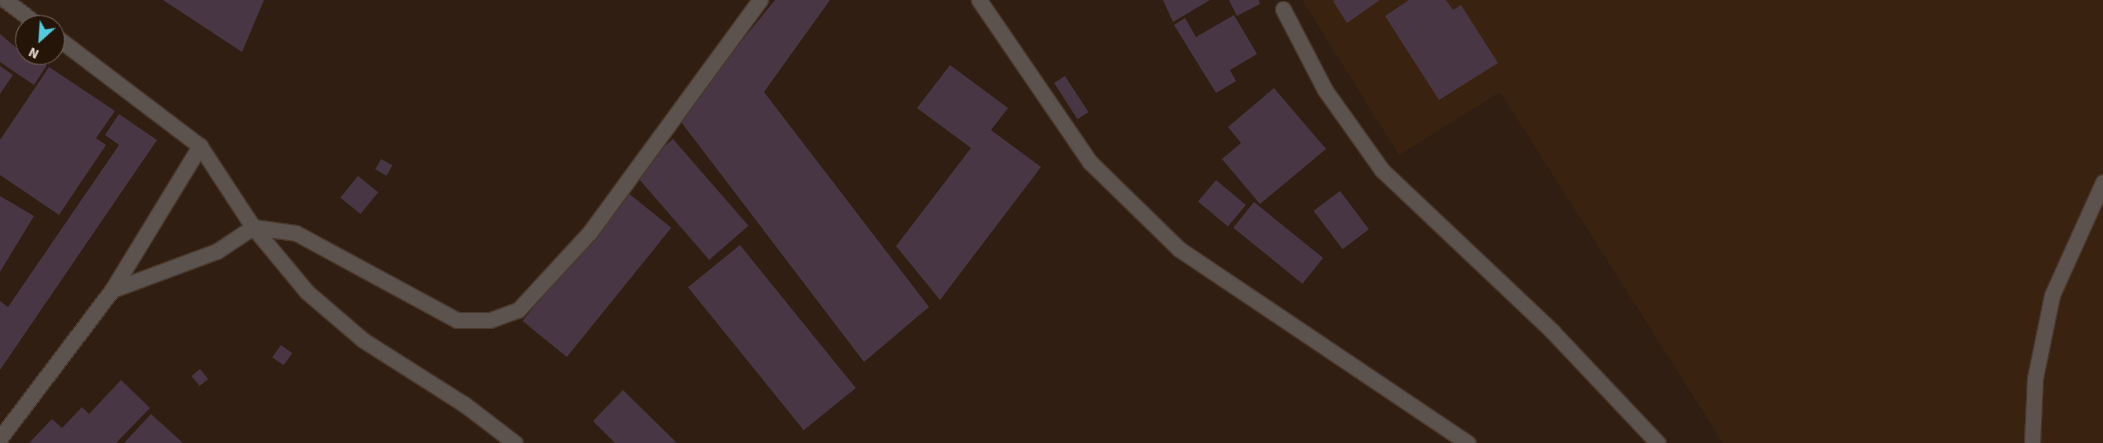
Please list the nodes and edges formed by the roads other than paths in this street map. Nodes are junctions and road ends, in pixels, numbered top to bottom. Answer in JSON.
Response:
{"nodes":[{"id":1,"x":4,"y":0,"type":"edge"},
{"id":2,"x":760,"y":0,"type":"edge"},
{"id":3,"x":979,"y":0,"type":"edge"},
{"id":4,"x":1283,"y":9,"type":"dead end"},
{"id":5,"x":24,"y":15,"type":"edge"},
{"id":6,"x":65,"y":44,"type":"edge"},
{"id":7,"x":200,"y":146,"type":"junction"},
{"id":8,"x":2103,"y":182,"type":"edge"},
{"id":9,"x":253,"y":227,"type":"junction"},
{"id":10,"x":112,"y":290,"type":"junction"},
{"id":11,"x":0,"y":438,"type":"edge"},
{"id":12,"x":515,"y":443,"type":"edge"},
{"id":13,"x":1468,"y":443,"type":"edge"},
{"id":14,"x":1658,"y":443,"type":"edge"},
{"id":15,"x":2032,"y":443,"type":"edge"}],
"edges":[{"from":1,"to":5,"type":"street"},
{"from":2,"to":9,"type":"street"},
{"from":3,"to":13,"type":"street"},
{"from":4,"to":14,"type":"street"},
{"from":6,"to":7,"type":"street"},
{"from":7,"to":9,"type":"street"},
{"from":7,"to":10,"type":"street"},
{"from":8,"to":15,"type":"street"},
{"from":9,"to":10,"type":"street"},
{"from":9,"to":12,"type":"street"},
{"from":10,"to":11,"type":"street"}]}
